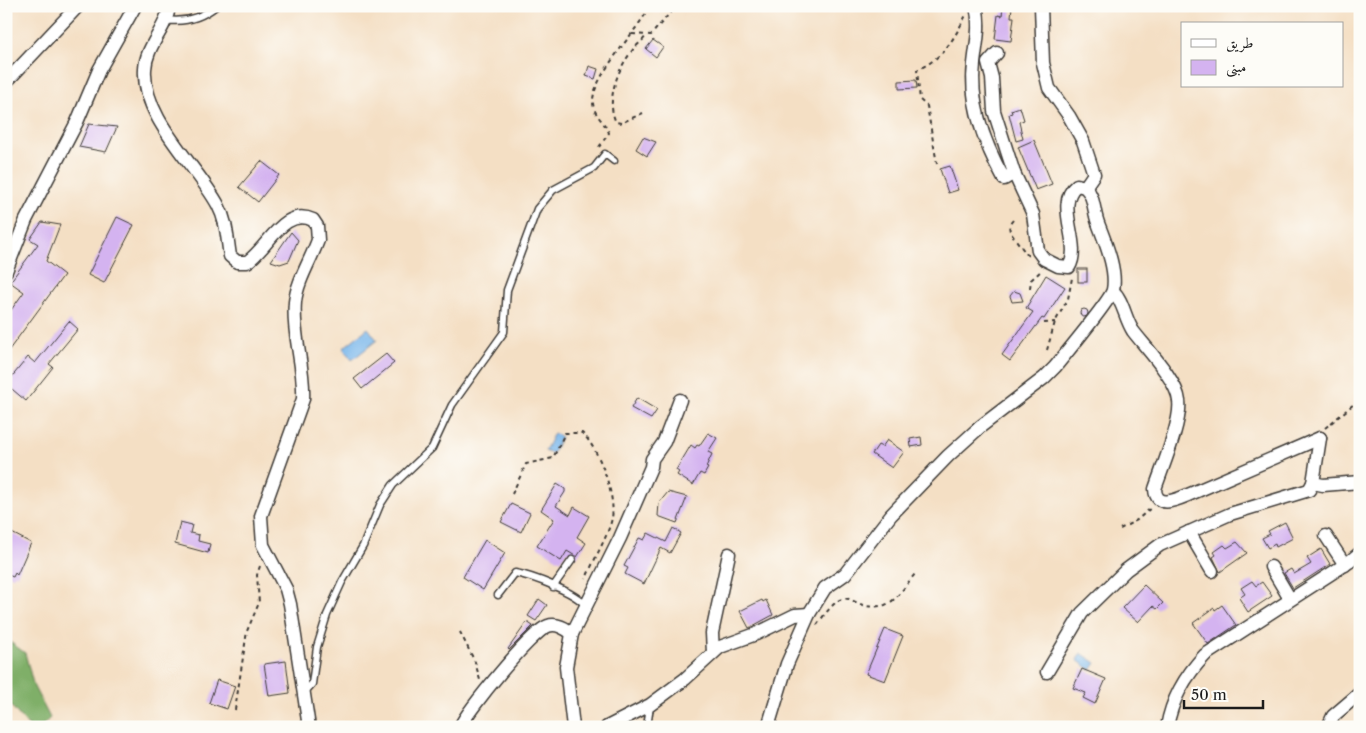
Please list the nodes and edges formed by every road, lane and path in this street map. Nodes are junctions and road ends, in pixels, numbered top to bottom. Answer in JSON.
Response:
{"nodes":[{"id":1,"x":78,"y":6,"type":"edge"},
{"id":2,"x":135,"y":6,"type":"edge"},
{"id":3,"x":169,"y":6,"type":"edge"},
{"id":4,"x":216,"y":6,"type":"edge"},
{"id":5,"x":650,"y":6,"type":"edge"},
{"id":6,"x":676,"y":6,"type":"edge"},
{"id":7,"x":1041,"y":6,"type":"edge"},
{"id":8,"x":971,"y":9,"type":"edge"},
{"id":9,"x":166,"y":20,"type":"junction"},
{"id":10,"x":632,"y":34,"type":"junction"},
{"id":11,"x":646,"y":36,"type":"junction"},
{"id":12,"x":997,"y":53,"type":"dead end"},
{"id":13,"x":6,"y":82,"type":"edge"},
{"id":14,"x":643,"y":113,"type":"dead end"},
{"id":15,"x":595,"y":152,"type":"dead end"},
{"id":16,"x":614,"y":161,"type":"dead end"},
{"id":17,"x":937,"y":164,"type":"dead end"},
{"id":18,"x":1014,"y":173,"type":"junction"},
{"id":19,"x":1085,"y":187,"type":"junction"},
{"id":20,"x":1013,"y":220,"type":"dead end"},
{"id":21,"x":1044,"y":260,"type":"junction"},
{"id":22,"x":1069,"y":267,"type":"junction"},
{"id":23,"x":6,"y":271,"type":"edge"},
{"id":24,"x":1030,"y":288,"type":"dead end"},
{"id":25,"x":1112,"y":291,"type":"junction"},
{"id":26,"x":1055,"y":322,"type":"junction"},
{"id":27,"x":1044,"y":323,"type":"dead end"},
{"id":28,"x":1047,"y":350,"type":"dead end"},
{"id":29,"x":1360,"y":399,"type":"edge"},
{"id":30,"x":680,"y":400,"type":"dead end"},
{"id":31,"x":1320,"y":438,"type":"junction"},
{"id":32,"x":1360,"y":482,"type":"edge"},
{"id":33,"x":1313,"y":483,"type":"junction"},
{"id":34,"x":512,"y":494,"type":"dead end"},
{"id":35,"x":1159,"y":500,"type":"junction"},
{"id":36,"x":1120,"y":529,"type":"dead end"},
{"id":37,"x":1189,"y":532,"type":"junction"},
{"id":38,"x":1326,"y":536,"type":"dead end"},
{"id":39,"x":265,"y":550,"type":"junction"},
{"id":40,"x":1360,"y":553,"type":"edge"},
{"id":41,"x":729,"y":554,"type":"dead end"},
{"id":42,"x":572,"y":560,"type":"dead end"},
{"id":43,"x":1345,"y":565,"type":"junction"},
{"id":44,"x":1271,"y":567,"type":"dead end"},
{"id":45,"x":1212,"y":571,"type":"dead end"},
{"id":46,"x":915,"y":574,"type":"dead end"},
{"id":47,"x":585,"y":580,"type":"dead end"},
{"id":48,"x":553,"y":587,"type":"junction"},
{"id":49,"x":498,"y":595,"type":"dead end"},
{"id":50,"x":1290,"y":600,"type":"junction"},
{"id":51,"x":585,"y":605,"type":"junction"},
{"id":52,"x":809,"y":614,"type":"junction"},
{"id":53,"x":814,"y":630,"type":"dead end"},
{"id":54,"x":460,"y":632,"type":"dead end"},
{"id":55,"x":572,"y":634,"type":"junction"},
{"id":56,"x":713,"y":652,"type":"junction"},
{"id":57,"x":1048,"y":672,"type":"dead end"},
{"id":58,"x":1360,"y":692,"type":"edge"},
{"id":59,"x":303,"y":694,"type":"junction"},
{"id":60,"x":483,"y":694,"type":"junction"},
{"id":61,"x":650,"y":705,"type":"junction"},
{"id":62,"x":235,"y":710,"type":"dead end"},
{"id":63,"x":309,"y":727,"type":"edge"},
{"id":64,"x":460,"y":727,"type":"edge"},
{"id":65,"x":573,"y":727,"type":"edge"},
{"id":66,"x":607,"y":727,"type":"edge"},
{"id":67,"x":647,"y":727,"type":"edge"},
{"id":68,"x":768,"y":727,"type":"edge"},
{"id":69,"x":1167,"y":727,"type":"edge"},
{"id":70,"x":1328,"y":727,"type":"edge"}],
"edges":[{"from":1,"to":13,"type":"street"},
{"from":2,"to":23,"type":"street"},
{"from":3,"to":9,"type":"street"},
{"from":4,"to":9,"type":"lane"},
{"from":5,"to":10,"type":"path"},
{"from":6,"to":11,"type":"path"},
{"from":7,"to":19,"type":"street"},
{"from":8,"to":17,"type":"path"},
{"from":8,"to":18,"type":"street"},
{"from":9,"to":39,"type":"street"},
{"from":10,"to":11,"type":"path"},
{"from":10,"to":15,"type":"path"},
{"from":11,"to":14,"type":"path"},
{"from":12,"to":18,"type":"street"},
{"from":16,"to":59,"type":"lane"},
{"from":18,"to":21,"type":"street"},
{"from":19,"to":22,"type":"street"},
{"from":19,"to":25,"type":"street"},
{"from":20,"to":21,"type":"path"},
{"from":21,"to":22,"type":"street"},
{"from":21,"to":24,"type":"path"},
{"from":22,"to":26,"type":"path"},
{"from":25,"to":35,"type":"street"},
{"from":25,"to":52,"type":"street"},
{"from":26,"to":27,"type":"path"},
{"from":26,"to":28,"type":"path"},
{"from":29,"to":31,"type":"path"},
{"from":30,"to":51,"type":"street"},
{"from":31,"to":33,"type":"street"},
{"from":31,"to":35,"type":"street"},
{"from":32,"to":33,"type":"street"},
{"from":33,"to":37,"type":"street"},
{"from":34,"to":47,"type":"path"},
{"from":35,"to":36,"type":"path"},
{"from":37,"to":45,"type":"street"},
{"from":37,"to":57,"type":"street"},
{"from":38,"to":43,"type":"street"},
{"from":39,"to":59,"type":"street"},
{"from":39,"to":62,"type":"path"},
{"from":40,"to":43,"type":"street"},
{"from":41,"to":56,"type":"street"},
{"from":42,"to":48,"type":"lane"},
{"from":43,"to":50,"type":"street"},
{"from":44,"to":50,"type":"street"},
{"from":46,"to":53,"type":"path"},
{"from":48,"to":49,"type":"lane"},
{"from":48,"to":51,"type":"lane"},
{"from":50,"to":69,"type":"street"},
{"from":51,"to":55,"type":"street"},
{"from":52,"to":56,"type":"street"},
{"from":52,"to":68,"type":"street"},
{"from":54,"to":60,"type":"path"},
{"from":55,"to":60,"type":"street"},
{"from":55,"to":65,"type":"street"},
{"from":56,"to":61,"type":"street"},
{"from":58,"to":70,"type":"street"},
{"from":59,"to":63,"type":"street"},
{"from":60,"to":64,"type":"street"},
{"from":61,"to":66,"type":"street"},
{"from":61,"to":67,"type":"lane"}]}
